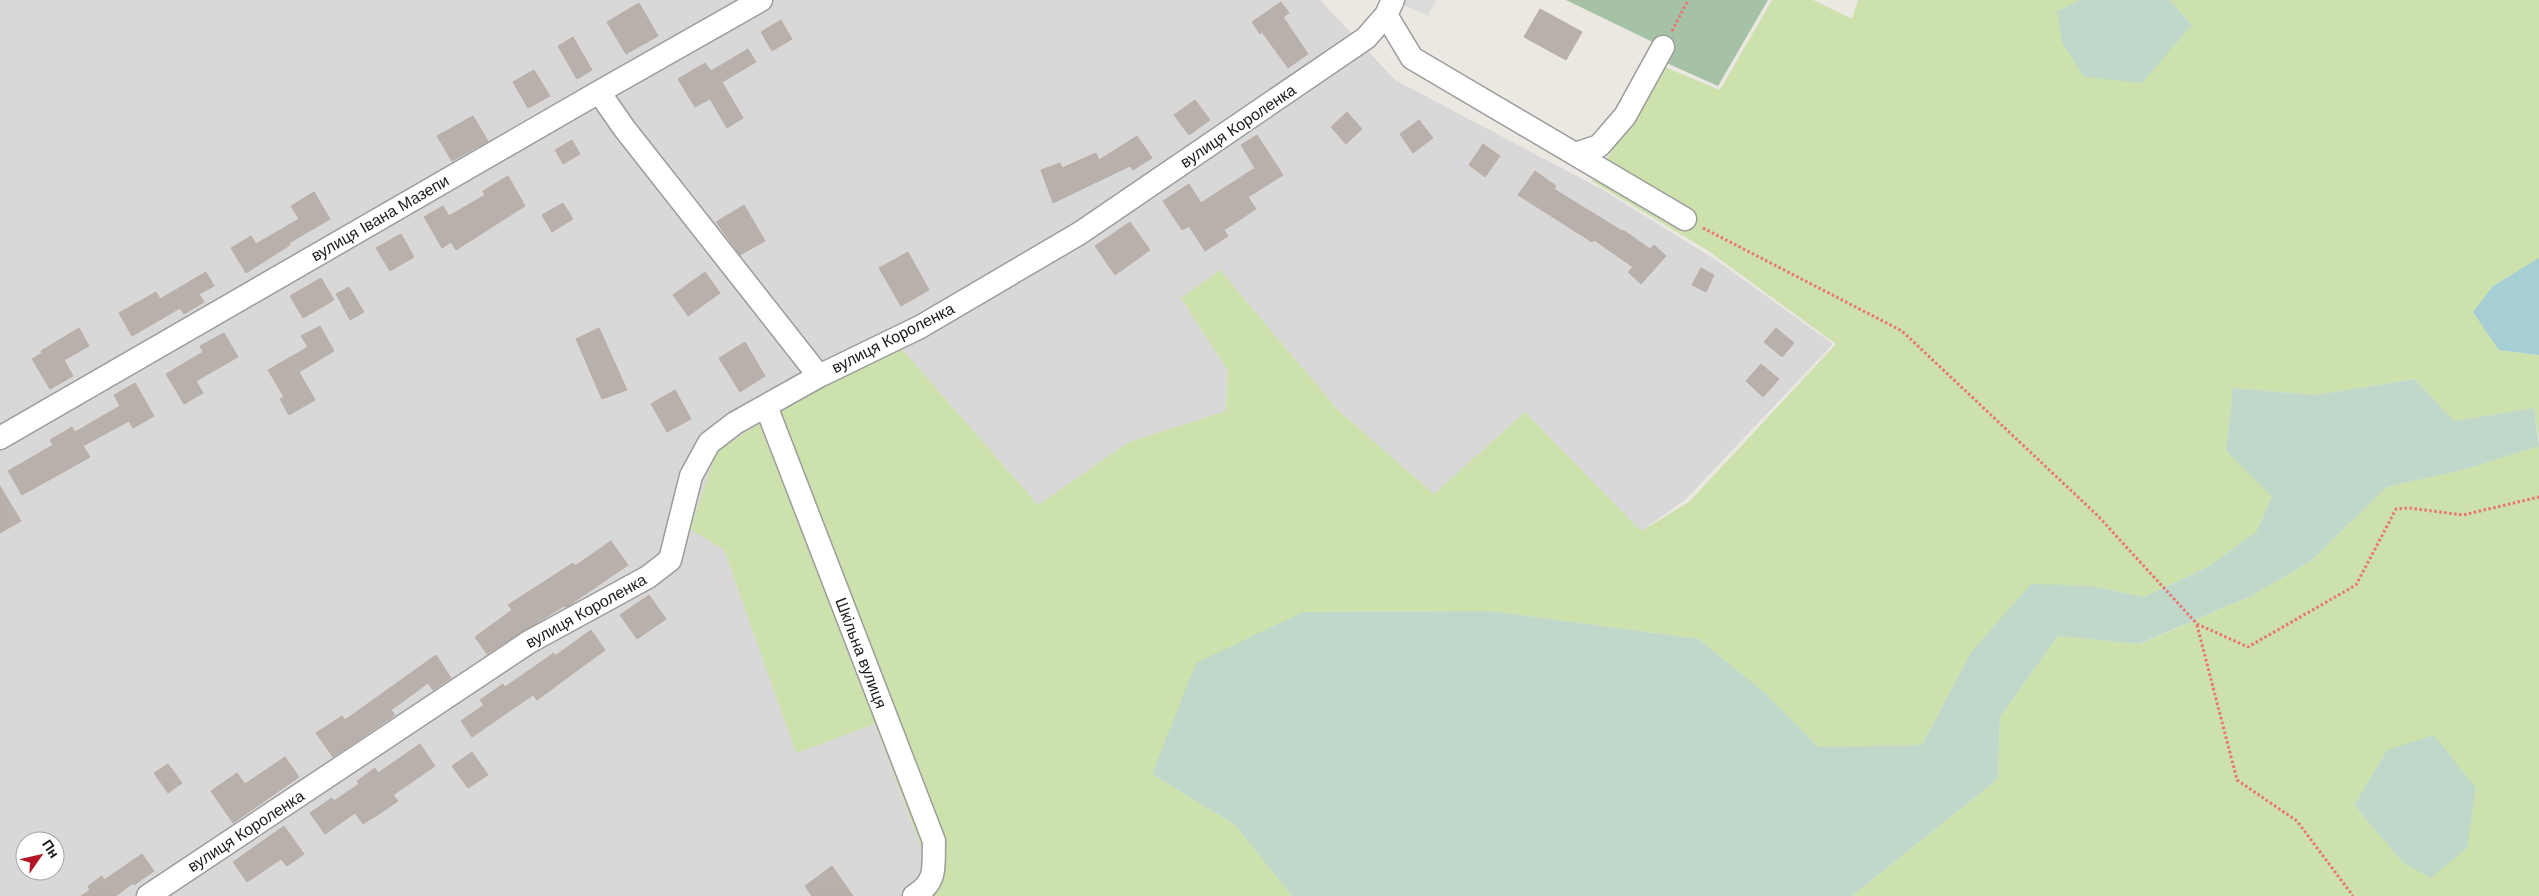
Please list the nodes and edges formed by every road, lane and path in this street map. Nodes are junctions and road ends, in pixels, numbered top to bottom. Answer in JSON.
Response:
{"nodes":[{"id":1,"x":761,"y":0,"type":"edge"},
{"id":2,"x":1688,"y":0,"type":"edge"},
{"id":3,"x":1389,"y":8,"type":"edge"},
{"id":4,"x":1663,"y":48,"type":"joint"},
{"id":5,"x":598,"y":92,"type":"junction"},
{"id":6,"x":1575,"y":154,"type":"junction"},
{"id":7,"x":1685,"y":219,"type":"joint"},
{"id":8,"x":819,"y":376,"type":"junction"},
{"id":9,"x":766,"y":406,"type":"junction"},
{"id":10,"x":0,"y":438,"type":"edge"},
{"id":11,"x":2539,"y":497,"type":"edge"},
{"id":12,"x":2197,"y":624,"type":"junction"},
{"id":13,"x":920,"y":895,"type":"edge"},
{"id":14,"x":148,"y":896,"type":"edge"},
{"id":15,"x":2354,"y":896,"type":"edge"}],
"edges":[{"from":1,"to":5,"type":"street","name":"вулиця Івана Мазепи"},
{"from":2,"to":4,"type":"path"},
{"from":3,"to":6,"type":"street","name":"вулиця Короленка"},
{"from":3,"to":8,"type":"street","name":"вулиця Короленка"},
{"from":4,"to":6,"type":"street"},
{"from":5,"to":8,"type":"street"},
{"from":5,"to":10,"type":"street","name":"вулиця Івана Мазепи"},
{"from":6,"to":7,"type":"street","name":"вулиця Короленка"},
{"from":7,"to":12,"type":"path"},
{"from":8,"to":9,"type":"street","name":"вулиця Короленка"},
{"from":9,"to":13,"type":"street","name":"Шкільна вулиця"},
{"from":9,"to":14,"type":"street","name":"вулиця Короленка"},
{"from":11,"to":12,"type":"path"},
{"from":12,"to":15,"type":"path"}]}
